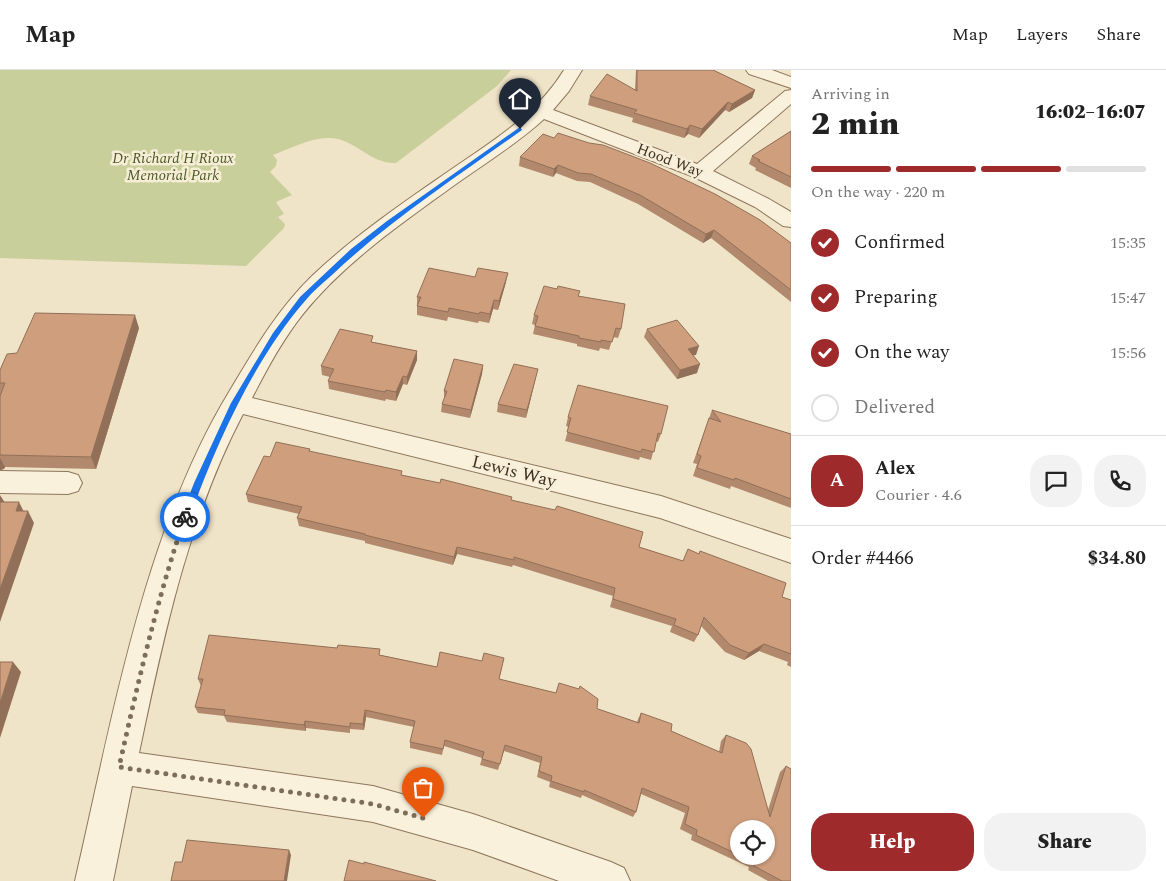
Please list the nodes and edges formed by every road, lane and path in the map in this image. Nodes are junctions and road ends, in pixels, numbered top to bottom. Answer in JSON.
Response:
{"nodes":[{"id":1,"x":573,"y":70,"type":"edge"},
{"id":2,"x":755,"y":70,"type":"edge"},
{"id":3,"x":791,"y":83,"type":"edge"},
{"id":4,"x":791,"y":95,"type":"edge"},
{"id":5,"x":542,"y":112,"type":"junction"},
{"id":6,"x":701,"y":171,"type":"junction"},
{"id":7,"x":791,"y":221,"type":"edge"},
{"id":8,"x":235,"y":403,"type":"junction"},
{"id":9,"x":0,"y":482,"type":"edge"},
{"id":10,"x":68,"y":483,"type":"dead end"},
{"id":11,"x":791,"y":551,"type":"edge"},
{"id":12,"x":119,"y":767,"type":"junction"},
{"id":13,"x":94,"y":881,"type":"edge"},
{"id":14,"x":611,"y":881,"type":"edge"}],
"edges":[{"from":1,"to":5,"type":"street"},
{"from":2,"to":3,"type":"street"},
{"from":4,"to":6,"type":"street"},
{"from":5,"to":6,"type":"street","name":"Hood Way"},
{"from":5,"to":8,"type":"street"},
{"from":6,"to":7,"type":"street","name":"Hood Way"},
{"from":8,"to":11,"type":"street","name":"Lewis Way"},
{"from":8,"to":12,"type":"street"},
{"from":9,"to":10,"type":"street"},
{"from":12,"to":13,"type":"street"},
{"from":12,"to":14,"type":"street"}]}
